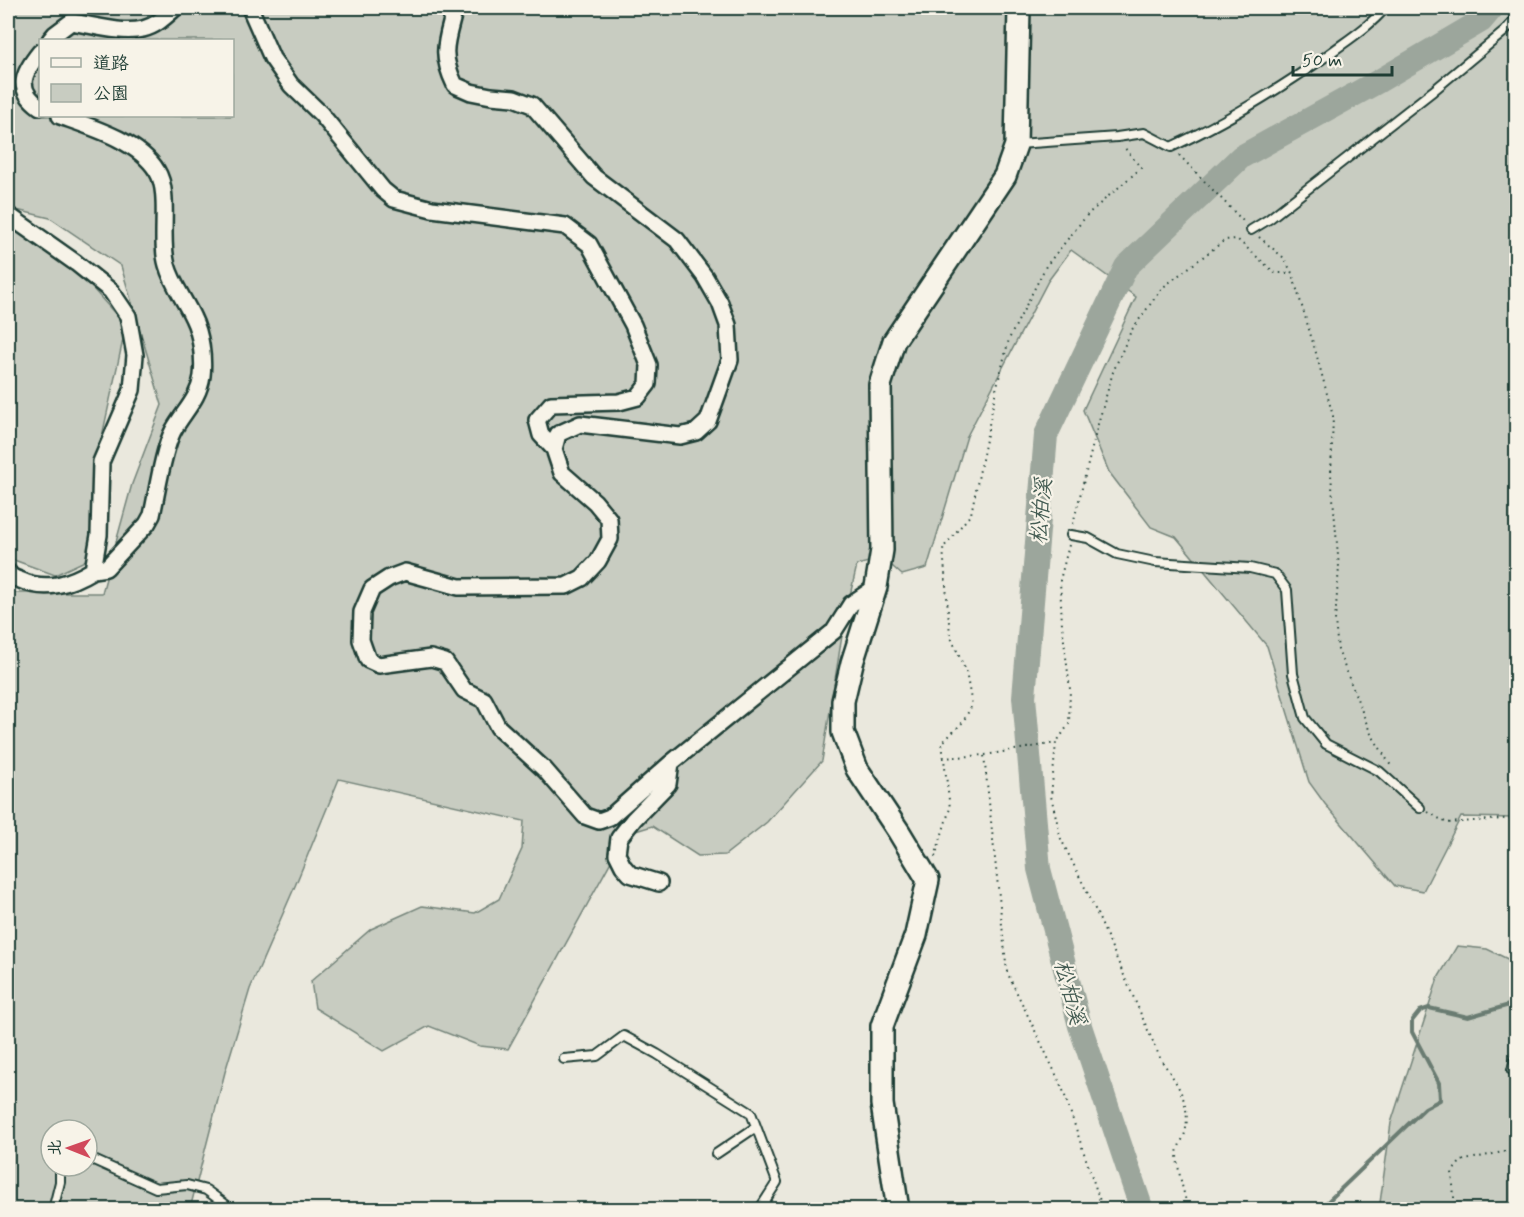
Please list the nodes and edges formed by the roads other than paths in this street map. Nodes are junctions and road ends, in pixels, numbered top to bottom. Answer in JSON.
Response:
{"nodes":[{"id":1,"x":175,"y":8,"type":"edge"},
{"id":2,"x":250,"y":8,"type":"edge"},
{"id":3,"x":455,"y":8,"type":"edge"},
{"id":4,"x":1019,"y":8,"type":"edge"},
{"id":5,"x":1385,"y":8,"type":"edge"},
{"id":6,"x":1516,"y":18,"type":"edge"},
{"id":7,"x":51,"y":39,"type":"edge"},
{"id":8,"x":39,"y":53,"type":"edge"},
{"id":9,"x":39,"y":107,"type":"edge"},
{"id":10,"x":63,"y":117,"type":"edge"},
{"id":11,"x":1016,"y":145,"type":"junction"},
{"id":12,"x":8,"y":215,"type":"edge"},
{"id":13,"x":1251,"y":230,"type":"road end"},
{"id":14,"x":554,"y":449,"type":"junction"},
{"id":15,"x":1071,"y":535,"type":"road end"},
{"id":16,"x":93,"y":570,"type":"junction"},
{"id":17,"x":8,"y":572,"type":"edge"},
{"id":18,"x":876,"y":587,"type":"junction"},
{"id":19,"x":671,"y":764,"type":"junction"},
{"id":20,"x":1420,"y":808,"type":"road end"},
{"id":21,"x":659,"y":883,"type":"dead end"},
{"id":22,"x":1516,"y":1055,"type":"edge"},
{"id":23,"x":564,"y":1059,"type":"dead end"},
{"id":24,"x":1516,"y":1072,"type":"edge"},
{"id":25,"x":756,"y":1127,"type":"junction"},
{"id":26,"x":716,"y":1154,"type":"dead end"},
{"id":27,"x":99,"y":1162,"type":"edge"},
{"id":28,"x":60,"y":1178,"type":"edge"},
{"id":29,"x":53,"y":1209,"type":"edge"},
{"id":30,"x":232,"y":1209,"type":"edge"},
{"id":31,"x":759,"y":1209,"type":"edge"},
{"id":32,"x":898,"y":1209,"type":"edge"}],
"edges":[{"from":1,"to":7,"type":"street"},
{"from":2,"to":14,"type":"street"},
{"from":3,"to":14,"type":"street"},
{"from":4,"to":11,"type":"main road"},
{"from":5,"to":11,"type":"lane"},
{"from":6,"to":13,"type":"lane"},
{"from":8,"to":9,"type":"street"},
{"from":10,"to":16,"type":"street"},
{"from":11,"to":18,"type":"main road"},
{"from":12,"to":16,"type":"street"},
{"from":14,"to":19,"type":"street"},
{"from":15,"to":20,"type":"lane"},
{"from":16,"to":17,"type":"street"},
{"from":18,"to":19,"type":"street"},
{"from":18,"to":32,"type":"main road"},
{"from":19,"to":21,"type":"street"},
{"from":22,"to":24,"type":"lane"},
{"from":23,"to":25,"type":"lane"},
{"from":25,"to":26,"type":"lane"},
{"from":25,"to":31,"type":"lane"},
{"from":27,"to":30,"type":"lane"},
{"from":28,"to":29,"type":"lane"}]}
